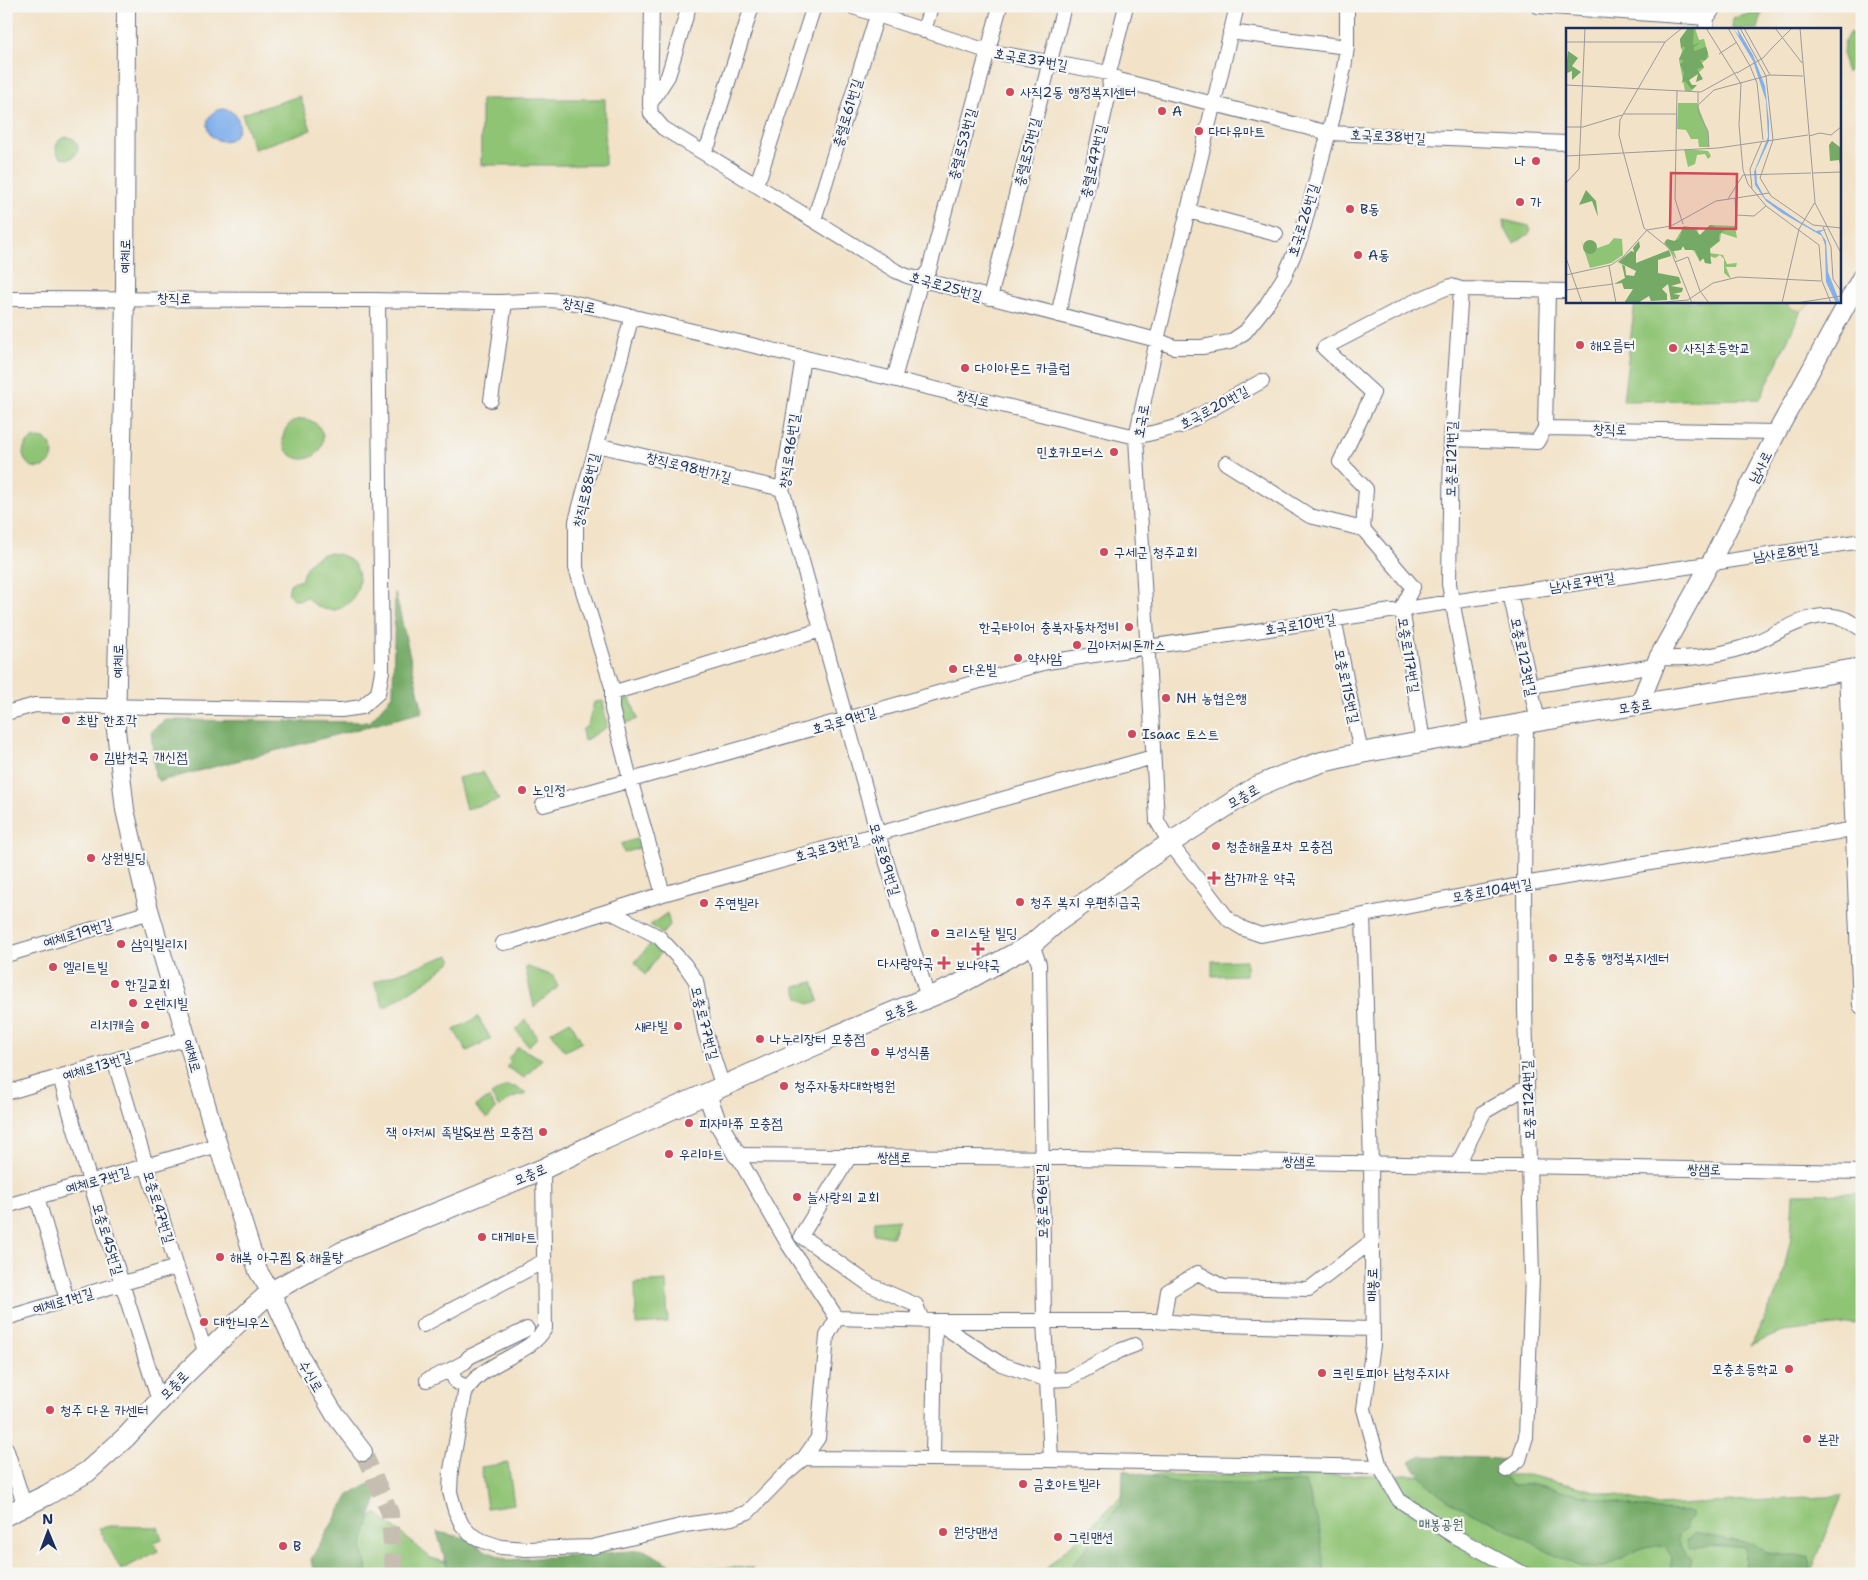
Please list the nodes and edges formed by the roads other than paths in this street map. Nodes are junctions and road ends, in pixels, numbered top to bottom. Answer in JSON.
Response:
{"nodes":[{"id":1,"x":126,"y":6,"type":"edge"},
{"id":2,"x":652,"y":6,"type":"edge"},
{"id":3,"x":689,"y":6,"type":"edge"},
{"id":4,"x":752,"y":6,"type":"edge"},
{"id":5,"x":814,"y":6,"type":"edge"},
{"id":6,"x":850,"y":6,"type":"edge"},
{"id":7,"x":931,"y":6,"type":"edge"},
{"id":8,"x":1000,"y":6,"type":"edge"},
{"id":9,"x":1064,"y":6,"type":"edge"},
{"id":10,"x":1126,"y":6,"type":"edge"},
{"id":11,"x":1238,"y":6,"type":"edge"},
{"id":12,"x":1347,"y":6,"type":"edge"},
{"id":13,"x":1538,"y":6,"type":"edge"},
{"id":14,"x":877,"y":11,"type":"edge"},
{"id":15,"x":1709,"y":18,"type":"edge"},
{"id":16,"x":924,"y":30,"type":"junction"},
{"id":17,"x":1230,"y":32,"type":"junction"},
{"id":18,"x":1347,"y":47,"type":"junction"},
{"id":19,"x":987,"y":51,"type":"junction"},
{"id":20,"x":1050,"y":62,"type":"junction"},
{"id":21,"x":1109,"y":73,"type":"junction"},
{"id":22,"x":650,"y":105,"type":"junction"},
{"id":23,"x":1213,"y":105,"type":"junction"},
{"id":24,"x":1329,"y":133,"type":"junction"},
{"id":25,"x":1566,"y":143,"type":"edge"},
{"id":26,"x":703,"y":152,"type":"junction"},
{"id":27,"x":754,"y":184,"type":"junction"},
{"id":28,"x":1188,"y":211,"type":"junction"},
{"id":29,"x":814,"y":220,"type":"junction"},
{"id":30,"x":1276,"y":234,"type":"dead end"},
{"id":31,"x":921,"y":280,"type":"junction"},
{"id":32,"x":1859,"y":285,"type":"edge"},
{"id":33,"x":1461,"y":289,"type":"junction"},
{"id":34,"x":1548,"y":291,"type":"junction"},
{"id":35,"x":1566,"y":291,"type":"edge"},
{"id":36,"x":125,"y":298,"type":"junction"},
{"id":37,"x":990,"y":298,"type":"junction"},
{"id":38,"x":6,"y":299,"type":"edge"},
{"id":39,"x":378,"y":300,"type":"junction"},
{"id":40,"x":505,"y":302,"type":"junction"},
{"id":41,"x":1058,"y":315,"type":"junction"},
{"id":42,"x":632,"y":316,"type":"junction"},
{"id":43,"x":1158,"y":340,"type":"junction"},
{"id":44,"x":803,"y":357,"type":"junction"},
{"id":45,"x":894,"y":379,"type":"junction"},
{"id":46,"x":1262,"y":381,"type":"dead end"},
{"id":47,"x":492,"y":400,"type":"dead end"},
{"id":48,"x":1544,"y":428,"type":"junction"},
{"id":49,"x":1777,"y":432,"type":"junction"},
{"id":50,"x":1136,"y":437,"type":"junction"},
{"id":51,"x":1450,"y":439,"type":"junction"},
{"id":52,"x":597,"y":444,"type":"junction"},
{"id":53,"x":1226,"y":463,"type":"dead end"},
{"id":54,"x":782,"y":489,"type":"junction"},
{"id":55,"x":1363,"y":529,"type":"junction"},
{"id":56,"x":1862,"y":541,"type":"edge"},
{"id":57,"x":1711,"y":562,"type":"junction"},
{"id":58,"x":1510,"y":593,"type":"junction"},
{"id":59,"x":1453,"y":602,"type":"junction"},
{"id":60,"x":1402,"y":608,"type":"junction"},
{"id":61,"x":1334,"y":618,"type":"junction"},
{"id":62,"x":1862,"y":629,"type":"edge"},
{"id":63,"x":821,"y":630,"type":"junction"},
{"id":64,"x":1147,"y":648,"type":"junction"},
{"id":65,"x":1656,"y":662,"type":"junction"},
{"id":66,"x":1855,"y":669,"type":"edge"},
{"id":67,"x":1530,"y":686,"type":"junction"},
{"id":68,"x":612,"y":693,"type":"junction"},
{"id":69,"x":1639,"y":705,"type":"junction"},
{"id":70,"x":117,"y":706,"type":"junction"},
{"id":71,"x":6,"y":713,"type":"edge"},
{"id":72,"x":846,"y":720,"type":"junction"},
{"id":73,"x":1532,"y":722,"type":"junction"},
{"id":74,"x":1477,"y":732,"type":"junction"},
{"id":75,"x":1423,"y":742,"type":"junction"},
{"id":76,"x":1361,"y":753,"type":"junction"},
{"id":77,"x":1153,"y":757,"type":"junction"},
{"id":78,"x":630,"y":779,"type":"junction"},
{"id":79,"x":543,"y":805,"type":"dead end"},
{"id":80,"x":1854,"y":829,"type":"junction"},
{"id":81,"x":878,"y":834,"type":"junction"},
{"id":82,"x":1170,"y":843,"type":"junction"},
{"id":83,"x":1524,"y":884,"type":"junction"},
{"id":84,"x":663,"y":894,"type":"junction"},
{"id":85,"x":609,"y":911,"type":"junction"},
{"id":86,"x":150,"y":912,"type":"junction"},
{"id":87,"x":1363,"y":916,"type":"junction"},
{"id":88,"x":502,"y":943,"type":"dead end"},
{"id":89,"x":1032,"y":944,"type":"junction"},
{"id":90,"x":6,"y":955,"type":"edge"},
{"id":91,"x":928,"y":998,"type":"junction"},
{"id":92,"x":1862,"y":1005,"type":"edge"},
{"id":93,"x":187,"y":1038,"type":"junction"},
{"id":94,"x":114,"y":1060,"type":"junction"},
{"id":95,"x":60,"y":1077,"type":"junction"},
{"id":96,"x":1527,"y":1087,"type":"junction"},
{"id":97,"x":715,"y":1090,"type":"junction"},
{"id":98,"x":6,"y":1093,"type":"edge"},
{"id":99,"x":218,"y":1146,"type":"junction"},
{"id":100,"x":737,"y":1155,"type":"junction"},
{"id":101,"x":850,"y":1156,"type":"junction"},
{"id":102,"x":1041,"y":1158,"type":"junction"},
{"id":103,"x":1372,"y":1162,"type":"junction"},
{"id":104,"x":1458,"y":1164,"type":"junction"},
{"id":105,"x":147,"y":1166,"type":"junction"},
{"id":106,"x":1530,"y":1166,"type":"junction"},
{"id":107,"x":542,"y":1169,"type":"junction"},
{"id":108,"x":1862,"y":1172,"type":"edge"},
{"id":109,"x":90,"y":1182,"type":"junction"},
{"id":110,"x":37,"y":1197,"type":"junction"},
{"id":111,"x":6,"y":1206,"type":"edge"},
{"id":112,"x":1372,"y":1241,"type":"junction"},
{"id":113,"x":544,"y":1262,"type":"junction"},
{"id":114,"x":177,"y":1267,"type":"junction"},
{"id":115,"x":122,"y":1284,"type":"junction"},
{"id":116,"x":271,"y":1292,"type":"junction"},
{"id":117,"x":66,"y":1300,"type":"junction"},
{"id":118,"x":6,"y":1318,"type":"edge"},
{"id":119,"x":837,"y":1318,"type":"junction"},
{"id":120,"x":928,"y":1320,"type":"junction"},
{"id":121,"x":1044,"y":1320,"type":"junction"},
{"id":122,"x":1163,"y":1322,"type":"junction"},
{"id":123,"x":423,"y":1325,"type":"dead end"},
{"id":124,"x":527,"y":1329,"type":"dead end"},
{"id":125,"x":1373,"y":1329,"type":"junction"},
{"id":126,"x":1135,"y":1346,"type":"dead end"},
{"id":127,"x":206,"y":1354,"type":"junction"},
{"id":128,"x":450,"y":1370,"type":"junction"},
{"id":129,"x":427,"y":1380,"type":"dead end"},
{"id":130,"x":1048,"y":1380,"type":"junction"},
{"id":131,"x":468,"y":1387,"type":"junction"},
{"id":132,"x":160,"y":1401,"type":"junction"},
{"id":133,"x":6,"y":1448,"type":"edge"},
{"id":134,"x":363,"y":1452,"type":"tunnel mouth"},
{"id":135,"x":804,"y":1458,"type":"junction"},
{"id":136,"x":933,"y":1459,"type":"junction"},
{"id":137,"x":1051,"y":1460,"type":"junction"},
{"id":138,"x":1380,"y":1467,"type":"junction"},
{"id":139,"x":1506,"y":1470,"type":"dead end"},
{"id":140,"x":24,"y":1507,"type":"junction"},
{"id":141,"x":6,"y":1515,"type":"edge"},
{"id":142,"x":1524,"y":1574,"type":"edge"}],
"edges":[{"from":1,"to":36,"type":"street","name":"예체로"},
{"from":2,"to":22,"type":"street"},
{"from":3,"to":22,"type":"street"},
{"from":4,"to":26,"type":"street"},
{"from":5,"to":27,"type":"street"},
{"from":6,"to":14,"type":"street","name":"호국로37번길"},
{"from":7,"to":16,"type":"street"},
{"from":8,"to":19,"type":"street","name":"충렬로53번길"},
{"from":9,"to":20,"type":"street","name":"충렬로51번길"},
{"from":10,"to":21,"type":"street","name":"충렬로47번길"},
{"from":11,"to":17,"type":"street","name":"호국로"},
{"from":12,"to":18,"type":"street","name":"호국로26번길"},
{"from":13,"to":15,"type":"street"},
{"from":14,"to":16,"type":"street","name":"호국로37번길"},
{"from":14,"to":29,"type":"street","name":"충렬로61번길"},
{"from":16,"to":19,"type":"street","name":"호국로37번길"},
{"from":17,"to":18,"type":"street"},
{"from":17,"to":23,"type":"street","name":"호국로"},
{"from":18,"to":24,"type":"street","name":"호국로26번길"},
{"from":19,"to":20,"type":"street","name":"호국로37번길"},
{"from":19,"to":31,"type":"street","name":"충렬로53번길"},
{"from":20,"to":21,"type":"street","name":"호국로37번길"},
{"from":20,"to":37,"type":"street","name":"충렬로51번길"},
{"from":21,"to":23,"type":"street","name":"호국로37번길"},
{"from":21,"to":41,"type":"street","name":"충렬로47번길"},
{"from":22,"to":26,"type":"street","name":"호국로25번길"},
{"from":23,"to":24,"type":"street","name":"호국로38번길"},
{"from":23,"to":28,"type":"street","name":"호국로"},
{"from":24,"to":25,"type":"street","name":"호국로38번길"},
{"from":24,"to":43,"type":"street","name":"호국로26번길"},
{"from":26,"to":27,"type":"street","name":"호국로25번길"},
{"from":27,"to":29,"type":"street","name":"호국로25번길"},
{"from":28,"to":30,"type":"street"},
{"from":28,"to":43,"type":"street","name":"호국로"},
{"from":29,"to":31,"type":"street","name":"호국로25번길"},
{"from":31,"to":37,"type":"street","name":"호국로25번길"},
{"from":31,"to":45,"type":"street","name":"충렬로53번길"},
{"from":32,"to":49,"type":"street","name":"남사로"},
{"from":33,"to":34,"type":"street"},
{"from":33,"to":51,"type":"street","name":"모충로121번길"},
{"from":33,"to":55,"type":"street"},
{"from":34,"to":35,"type":"street"},
{"from":34,"to":48,"type":"street"},
{"from":36,"to":38,"type":"street","name":"창직로"},
{"from":36,"to":39,"type":"street","name":"창직로"},
{"from":36,"to":70,"type":"street","name":"예체로"},
{"from":37,"to":41,"type":"street","name":"호국로25번길"},
{"from":39,"to":40,"type":"street","name":"창직로"},
{"from":39,"to":70,"type":"street"},
{"from":40,"to":42,"type":"street","name":"창직로"},
{"from":40,"to":47,"type":"street"},
{"from":41,"to":43,"type":"street","name":"호국로25번길"},
{"from":42,"to":44,"type":"street","name":"창직로"},
{"from":42,"to":52,"type":"street","name":"창직로88번길"},
{"from":43,"to":50,"type":"street","name":"호국로"},
{"from":44,"to":45,"type":"street","name":"창직로"},
{"from":44,"to":54,"type":"street","name":"창직로96번길"},
{"from":45,"to":50,"type":"street","name":"창직로"},
{"from":46,"to":50,"type":"street","name":"호국로20번길"},
{"from":48,"to":49,"type":"street","name":"창직로"},
{"from":48,"to":51,"type":"street"},
{"from":49,"to":57,"type":"street","name":"남사로"},
{"from":50,"to":64,"type":"street","name":"호국로"},
{"from":51,"to":59,"type":"street","name":"모충로121번길"},
{"from":52,"to":54,"type":"street","name":"창직로98번가길"},
{"from":52,"to":68,"type":"street","name":"창직로88번길"},
{"from":53,"to":55,"type":"street"},
{"from":54,"to":63,"type":"street","name":"창직로96번길"},
{"from":55,"to":60,"type":"street","name":"모충로117번길"},
{"from":56,"to":57,"type":"street","name":"남사로8번길"},
{"from":57,"to":58,"type":"street","name":"남사로7번길"},
{"from":57,"to":65,"type":"street","name":"남사로"},
{"from":58,"to":59,"type":"street","name":"남사로7번길"},
{"from":58,"to":67,"type":"street","name":"모충로123번길"},
{"from":59,"to":60,"type":"street","name":"호국로10번길"},
{"from":59,"to":74,"type":"street","name":"모충로121번길"},
{"from":60,"to":61,"type":"street","name":"호국로10번길"},
{"from":60,"to":75,"type":"street","name":"모충로117번길"},
{"from":61,"to":64,"type":"street","name":"호국로10번길"},
{"from":61,"to":76,"type":"street","name":"모충로115번길"},
{"from":62,"to":65,"type":"street"},
{"from":63,"to":68,"type":"street"},
{"from":63,"to":72,"type":"street","name":"창직로96번길"},
{"from":64,"to":72,"type":"street","name":"호국로9번길"},
{"from":64,"to":77,"type":"street","name":"호국로"},
{"from":65,"to":67,"type":"street"},
{"from":65,"to":69,"type":"street","name":"남사로"},
{"from":66,"to":69,"type":"main road","name":"모충로"},
{"from":66,"to":80,"type":"street"},
{"from":67,"to":73,"type":"street","name":"모충로123번길"},
{"from":68,"to":78,"type":"street","name":"창직로88번길"},
{"from":69,"to":73,"type":"main road","name":"모충로"},
{"from":70,"to":71,"type":"street"},
{"from":70,"to":86,"type":"street","name":"예체로"},
{"from":72,"to":78,"type":"street","name":"호국로9번길"},
{"from":72,"to":81,"type":"street","name":"모충로89번길"},
{"from":73,"to":74,"type":"main road","name":"모충로"},
{"from":73,"to":83,"type":"street","name":"모충로124번길"},
{"from":74,"to":75,"type":"main road","name":"모충로"},
{"from":75,"to":76,"type":"main road","name":"모충로"},
{"from":76,"to":82,"type":"main road","name":"모충로"},
{"from":77,"to":81,"type":"street","name":"호국로3번길"},
{"from":77,"to":82,"type":"street","name":"호국로"},
{"from":78,"to":79,"type":"street","name":"호국로9번길"},
{"from":78,"to":84,"type":"street"},
{"from":80,"to":83,"type":"street","name":"모충로104번길"},
{"from":80,"to":92,"type":"street"},
{"from":81,"to":84,"type":"street","name":"호국로3번길"},
{"from":81,"to":91,"type":"street","name":"모충로89번길"},
{"from":82,"to":87,"type":"street","name":"모충로104번길"},
{"from":82,"to":89,"type":"main road","name":"모충로"},
{"from":83,"to":87,"type":"street","name":"모충로104번길"},
{"from":83,"to":96,"type":"street","name":"모충로124번길"},
{"from":84,"to":85,"type":"street","name":"호국로3번길"},
{"from":85,"to":88,"type":"street","name":"호국로3번길"},
{"from":85,"to":97,"type":"street","name":"모충로77번길"},
{"from":86,"to":90,"type":"street","name":"예체로19번길"},
{"from":86,"to":93,"type":"street","name":"예체로"},
{"from":87,"to":103,"type":"street","name":"매봉로"},
{"from":89,"to":91,"type":"main road","name":"모충로"},
{"from":89,"to":102,"type":"street","name":"모충로96번길"},
{"from":91,"to":97,"type":"main road","name":"모충로"},
{"from":93,"to":94,"type":"street","name":"예체로13번길"},
{"from":93,"to":99,"type":"street","name":"예체로"},
{"from":94,"to":95,"type":"street","name":"예체로13번길"},
{"from":94,"to":105,"type":"street","name":"모충로47번길"},
{"from":95,"to":98,"type":"street","name":"예체로13번길"},
{"from":95,"to":109,"type":"street","name":"모충로45번길"},
{"from":96,"to":104,"type":"street"},
{"from":96,"to":106,"type":"street","name":"모충로124번길"},
{"from":97,"to":100,"type":"street"},
{"from":97,"to":107,"type":"main road","name":"모충로"},
{"from":99,"to":105,"type":"street","name":"예체로7번길"},
{"from":99,"to":116,"type":"street","name":"예체로"},
{"from":100,"to":101,"type":"street","name":"쌍샘로"},
{"from":100,"to":119,"type":"street"},
{"from":101,"to":102,"type":"street","name":"쌍샘로"},
{"from":101,"to":120,"type":"street"},
{"from":102,"to":103,"type":"street","name":"쌍샘로"},
{"from":102,"to":121,"type":"street","name":"모충로96번길"},
{"from":103,"to":104,"type":"street","name":"쌍샘로"},
{"from":103,"to":112,"type":"street","name":"매봉로"},
{"from":104,"to":106,"type":"street","name":"쌍샘로"},
{"from":105,"to":109,"type":"street","name":"예체로7번길"},
{"from":105,"to":114,"type":"street","name":"모충로47번길"},
{"from":106,"to":108,"type":"street","name":"쌍샘로"},
{"from":106,"to":139,"type":"street","name":"모충로124번길"},
{"from":107,"to":113,"type":"street"},
{"from":107,"to":116,"type":"main road","name":"모충로"},
{"from":109,"to":110,"type":"street","name":"예체로7번길"},
{"from":109,"to":115,"type":"street","name":"모충로45번길"},
{"from":110,"to":111,"type":"street","name":"예체로7번길"},
{"from":110,"to":117,"type":"street"},
{"from":112,"to":122,"type":"street"},
{"from":112,"to":125,"type":"street","name":"매봉로"},
{"from":113,"to":123,"type":"street"},
{"from":113,"to":131,"type":"street"},
{"from":114,"to":115,"type":"street","name":"예체로1번길"},
{"from":114,"to":127,"type":"street","name":"모충로47번길"},
{"from":115,"to":117,"type":"street","name":"예체로1번길"},
{"from":115,"to":132,"type":"street","name":"모충로45번길"},
{"from":116,"to":127,"type":"main road","name":"모충로"},
{"from":116,"to":134,"type":"street","name":"수신로"},
{"from":117,"to":118,"type":"street","name":"예체로1번길"},
{"from":119,"to":120,"type":"street"},
{"from":119,"to":135,"type":"street"},
{"from":120,"to":121,"type":"street"},
{"from":120,"to":130,"type":"street"},
{"from":120,"to":136,"type":"street"},
{"from":121,"to":122,"type":"street"},
{"from":121,"to":130,"type":"street","name":"모충로96번길"},
{"from":122,"to":125,"type":"street"},
{"from":124,"to":128,"type":"street"},
{"from":125,"to":138,"type":"street","name":"매봉로"},
{"from":126,"to":130,"type":"street"},
{"from":127,"to":132,"type":"main road","name":"모충로"},
{"from":128,"to":129,"type":"street"},
{"from":128,"to":131,"type":"street"},
{"from":130,"to":137,"type":"street","name":"모충로96번길"},
{"from":131,"to":135,"type":"street"},
{"from":132,"to":140,"type":"main road","name":"모충로"},
{"from":133,"to":140,"type":"street"},
{"from":135,"to":136,"type":"street"},
{"from":136,"to":137,"type":"street"},
{"from":137,"to":138,"type":"street"},
{"from":138,"to":142,"type":"street","name":"매봉로"},
{"from":140,"to":141,"type":"main road","name":"모충로"}]}
